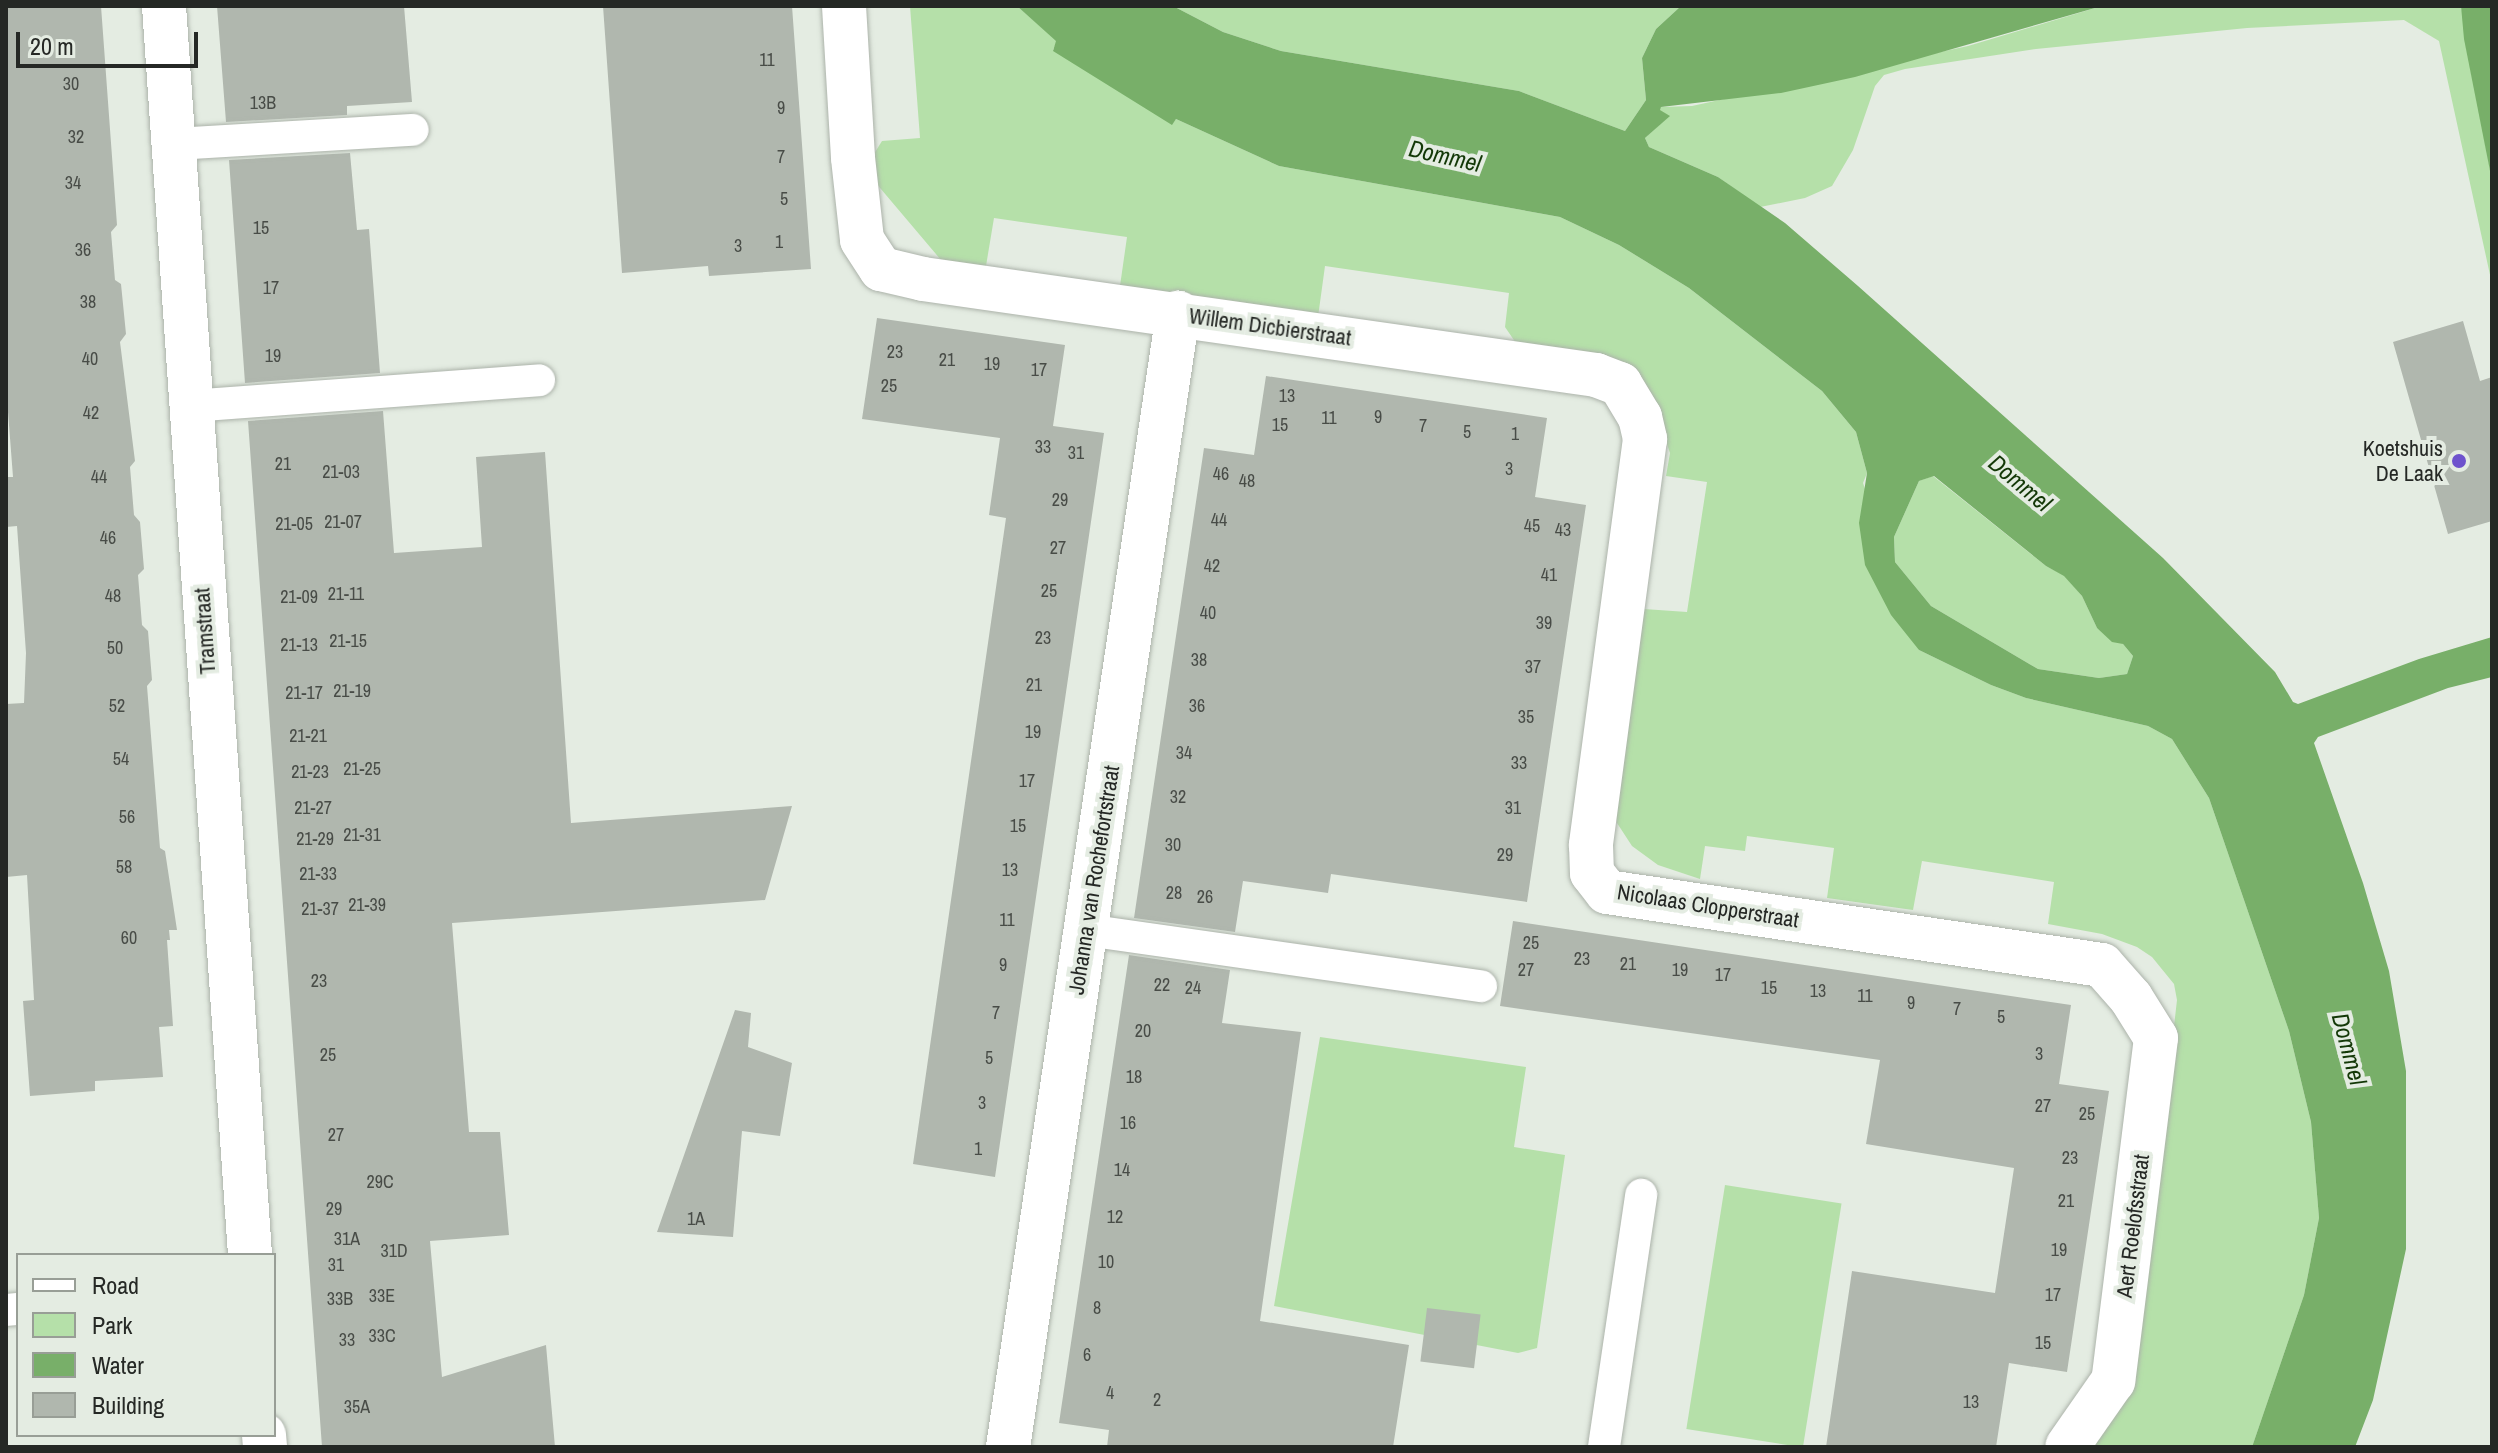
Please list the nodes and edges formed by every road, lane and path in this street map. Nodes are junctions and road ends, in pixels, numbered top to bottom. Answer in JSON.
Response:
{"nodes":[{"id":1,"x":164,"y":6,"type":"edge"},
{"id":2,"x":844,"y":6,"type":"edge"},
{"id":3,"x":413,"y":130,"type":"dead end"},
{"id":4,"x":174,"y":144,"type":"junction"},
{"id":5,"x":1178,"y":313,"type":"junction"},
{"id":6,"x":539,"y":380,"type":"dead end"},
{"id":7,"x":189,"y":406,"type":"junction"},
{"id":8,"x":1640,"y":417,"type":"joint"},
{"id":9,"x":1086,"y":930,"type":"junction"},
{"id":10,"x":1481,"y":986,"type":"dead end"},
{"id":11,"x":2131,"y":998,"type":"joint"},
{"id":12,"x":1641,"y":1195,"type":"dead end"},
{"id":13,"x":250,"y":1253,"type":"edge"},
{"id":14,"x":1008,"y":1447,"type":"edge"},
{"id":15,"x":1604,"y":1447,"type":"edge"},
{"id":16,"x":2067,"y":1447,"type":"edge"}],
"edges":[{"from":1,"to":4,"type":"street","name":"Tramstraat"},
{"from":2,"to":5,"type":"street","name":"Willem Dicbierstraat"},
{"from":3,"to":4,"type":"lane"},
{"from":4,"to":7,"type":"street","name":"Tramstraat"},
{"from":5,"to":8,"type":"street","name":"Willem Dicbierstraat"},
{"from":5,"to":9,"type":"street","name":"Johanna van Rochefortstraat"},
{"from":6,"to":7,"type":"lane"},
{"from":7,"to":13,"type":"street","name":"Tramstraat"},
{"from":8,"to":11,"type":"street","name":"Nicolaas Clopperstraat"},
{"from":9,"to":10,"type":"lane"},
{"from":9,"to":14,"type":"street","name":"Johanna van Rochefortstraat"},
{"from":11,"to":16,"type":"street","name":"Aert Roelofsstraat"},
{"from":12,"to":15,"type":"lane"}]}
